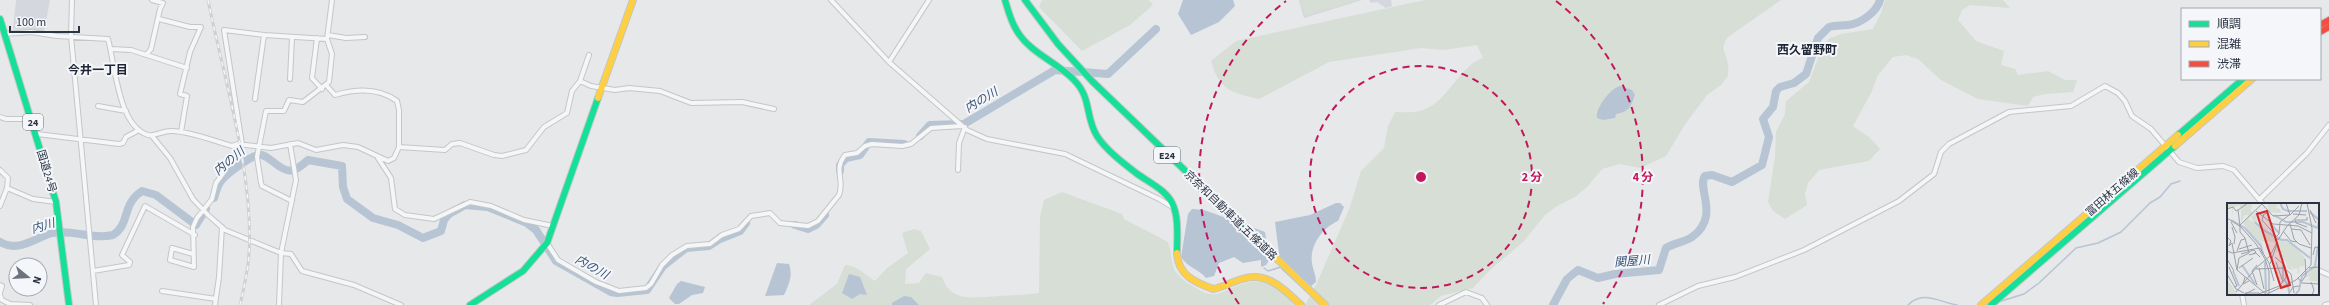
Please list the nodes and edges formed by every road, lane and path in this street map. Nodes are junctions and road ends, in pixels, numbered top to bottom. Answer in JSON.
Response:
{"nodes":[{"id":1,"x":72,"y":0,"type":"edge"},
{"id":2,"x":152,"y":0,"type":"edge"},
{"id":3,"x":332,"y":0,"type":"edge"},
{"id":4,"x":633,"y":0,"type":"edge"},
{"id":5,"x":831,"y":0,"type":"edge"},
{"id":6,"x":928,"y":0,"type":"edge"},
{"id":7,"x":1005,"y":0,"type":"edge"},
{"id":8,"x":1025,"y":0,"type":"edge"},
{"id":9,"x":0,"y":19,"type":"edge"},
{"id":10,"x":159,"y":19,"type":"junction"},
{"id":11,"x":3,"y":33,"type":"edge"},
{"id":12,"x":264,"y":35,"type":"junction"},
{"id":13,"x":72,"y":36,"type":"junction"},
{"id":14,"x":365,"y":36,"type":"dead end"},
{"id":15,"x":327,"y":37,"type":"junction"},
{"id":16,"x":292,"y":38,"type":"junction"},
{"id":17,"x":317,"y":38,"type":"junction"},
{"id":18,"x":111,"y":49,"type":"junction"},
{"id":19,"x":147,"y":54,"type":"junction"},
{"id":20,"x":589,"y":54,"type":"dead end"},
{"id":21,"x":889,"y":62,"type":"junction"},
{"id":22,"x":187,"y":68,"type":"junction"},
{"id":23,"x":290,"y":79,"type":"dead end"},
{"id":24,"x":2242,"y":80,"type":"edge"},
{"id":25,"x":2251,"y":80,"type":"edge"},
{"id":26,"x":580,"y":81,"type":"junction"},
{"id":27,"x":326,"y":85,"type":"junction"},
{"id":28,"x":602,"y":87,"type":"junction"},
{"id":29,"x":322,"y":89,"type":"junction"},
{"id":30,"x":255,"y":99,"type":"dead end"},
{"id":31,"x":98,"y":106,"type":"dead end"},
{"id":32,"x":774,"y":109,"type":"dead end"},
{"id":33,"x":126,"y":112,"type":"junction"},
{"id":34,"x":0,"y":117,"type":"edge"},
{"id":35,"x":32,"y":118,"type":"junction"},
{"id":36,"x":2329,"y":125,"type":"edge"},
{"id":37,"x":963,"y":126,"type":"junction"},
{"id":38,"x":139,"y":130,"type":"junction"},
{"id":39,"x":181,"y":132,"type":"junction"},
{"id":40,"x":37,"y":134,"type":"junction"},
{"id":41,"x":152,"y":136,"type":"junction"},
{"id":42,"x":80,"y":138,"type":"junction"},
{"id":43,"x":242,"y":144,"type":"junction"},
{"id":44,"x":290,"y":144,"type":"junction"},
{"id":45,"x":260,"y":146,"type":"junction"},
{"id":46,"x":399,"y":147,"type":"junction"},
{"id":47,"x":2168,"y":148,"type":"junction"},
{"id":48,"x":378,"y":158,"type":"junction"},
{"id":49,"x":0,"y":170,"type":"edge"},
{"id":50,"x":958,"y":170,"type":"dead end"},
{"id":51,"x":224,"y":172,"type":"dead end"},
{"id":52,"x":8,"y":188,"type":"junction"},
{"id":53,"x":2,"y":199,"type":"edge"},
{"id":54,"x":1159,"y":199,"type":"junction"},
{"id":55,"x":1170,"y":199,"type":"junction"},
{"id":56,"x":2260,"y":199,"type":"junction"},
{"id":57,"x":292,"y":201,"type":"junction"},
{"id":58,"x":56,"y":202,"type":"junction"},
{"id":59,"x":2262,"y":203,"type":"edge"},
{"id":60,"x":0,"y":206,"type":"edge"},
{"id":61,"x":1174,"y":208,"type":"junction"},
{"id":62,"x":203,"y":211,"type":"junction"},
{"id":63,"x":553,"y":226,"type":"junction"},
{"id":64,"x":222,"y":228,"type":"junction"},
{"id":65,"x":195,"y":235,"type":"junction"},
{"id":66,"x":547,"y":243,"type":"junction"},
{"id":67,"x":281,"y":253,"type":"junction"},
{"id":68,"x":193,"y":254,"type":"junction"},
{"id":69,"x":2319,"y":270,"type":"edge"},
{"id":70,"x":93,"y":271,"type":"junction"},
{"id":71,"x":2329,"y":275,"type":"edge"},
{"id":72,"x":0,"y":285,"type":"edge"},
{"id":73,"x":162,"y":291,"type":"dead end"},
{"id":74,"x":0,"y":294,"type":"edge"},
{"id":75,"x":2242,"y":295,"type":"edge"},
{"id":76,"x":216,"y":299,"type":"junction"},
{"id":77,"x":2329,"y":304,"type":"edge"},
{"id":78,"x":30,"y":305,"type":"edge"},
{"id":79,"x":68,"y":305,"type":"edge"},
{"id":80,"x":96,"y":305,"type":"edge"},
{"id":81,"x":215,"y":305,"type":"edge"},
{"id":82,"x":279,"y":305,"type":"edge"},
{"id":83,"x":401,"y":305,"type":"edge"},
{"id":84,"x":470,"y":305,"type":"edge"},
{"id":85,"x":1301,"y":305,"type":"edge"},
{"id":86,"x":1325,"y":305,"type":"edge"},
{"id":87,"x":1439,"y":305,"type":"edge"},
{"id":88,"x":1487,"y":305,"type":"edge"},
{"id":89,"x":1659,"y":305,"type":"edge"},
{"id":90,"x":1981,"y":305,"type":"edge"},
{"id":91,"x":1991,"y":305,"type":"edge"},
{"id":92,"x":2244,"y":305,"type":"edge"},
{"id":93,"x":2325,"y":305,"type":"edge"}],
"edges":[{"from":1,"to":13,"type":"street"},
{"from":2,"to":10,"type":"street"},
{"from":3,"to":15,"type":"street"},
{"from":4,"to":28,"type":"main road"},
{"from":5,"to":21,"type":"street"},
{"from":6,"to":21,"type":"street"},
{"from":7,"to":55,"type":"main road"},
{"from":8,"to":86,"type":"main road","name":"京奈和自動車道;五條道路","number":"E24"},
{"from":9,"to":11,"type":"main road","name":"国道24号","number":"24"},
{"from":10,"to":19,"type":"street"},
{"from":10,"to":22,"type":"street"},
{"from":11,"to":13,"type":"street"},
{"from":11,"to":35,"type":"main road","name":"国道24号","number":"24"},
{"from":12,"to":16,"type":"street"},
{"from":12,"to":30,"type":"street"},
{"from":12,"to":43,"type":"street"},
{"from":13,"to":18,"type":"street"},
{"from":13,"to":42,"type":"street"},
{"from":14,"to":15,"type":"street"},
{"from":15,"to":17,"type":"street"},
{"from":15,"to":27,"type":"street"},
{"from":16,"to":17,"type":"street"},
{"from":16,"to":23,"type":"street"},
{"from":17,"to":29,"type":"street"},
{"from":18,"to":19,"type":"street"},
{"from":18,"to":33,"type":"street"},
{"from":19,"to":22,"type":"street"},
{"from":20,"to":26,"type":"street"},
{"from":21,"to":37,"type":"street"},
{"from":22,"to":39,"type":"street"},
{"from":24,"to":47,"type":"main road","name":"富田林五條線"},
{"from":25,"to":47,"type":"main road","name":"富田林五條線"},
{"from":26,"to":28,"type":"street"},
{"from":26,"to":46,"type":"street"},
{"from":27,"to":29,"type":"street"},
{"from":27,"to":46,"type":"street"},
{"from":28,"to":32,"type":"street"},
{"from":28,"to":63,"type":"main road"},
{"from":29,"to":45,"type":"street"},
{"from":31,"to":33,"type":"street"},
{"from":33,"to":38,"type":"street"},
{"from":34,"to":35,"type":"street"},
{"from":35,"to":40,"type":"main road","name":"国道24号","number":"24"},
{"from":36,"to":56,"type":"street"},
{"from":37,"to":50,"type":"street"},
{"from":37,"to":54,"type":"street"},
{"from":37,"to":66,"type":"street"},
{"from":38,"to":41,"type":"street"},
{"from":38,"to":42,"type":"street"},
{"from":39,"to":41,"type":"street"},
{"from":39,"to":43,"type":"street"},
{"from":40,"to":42,"type":"street"},
{"from":40,"to":58,"type":"main road","name":"国道24号","number":"24"},
{"from":41,"to":62,"type":"street"},
{"from":42,"to":70,"type":"street"},
{"from":43,"to":45,"type":"street"},
{"from":44,"to":45,"type":"street"},
{"from":44,"to":48,"type":"street"},
{"from":44,"to":57,"type":"street"},
{"from":45,"to":57,"type":"street"},
{"from":46,"to":48,"type":"street"},
{"from":47,"to":56,"type":"street"},
{"from":47,"to":89,"type":"street"},
{"from":47,"to":90,"type":"main road","name":"富田林五條線"},
{"from":47,"to":91,"type":"main road","name":"富田林五條線"},
{"from":48,"to":63,"type":"street"},
{"from":49,"to":52,"type":"street"},
{"from":51,"to":62,"type":"street"},
{"from":52,"to":53,"type":"street"},
{"from":52,"to":58,"type":"street"},
{"from":53,"to":60,"type":"street"},
{"from":54,"to":55,"type":"street"},
{"from":54,"to":61,"type":"street"},
{"from":55,"to":61,"type":"main road"},
{"from":56,"to":59,"type":"street"},
{"from":57,"to":67,"type":"street"},
{"from":58,"to":79,"type":"main road","name":"国道24号","number":"24"},
{"from":61,"to":85,"type":"main road"},
{"from":62,"to":64,"type":"street"},
{"from":62,"to":65,"type":"street"},
{"from":63,"to":66,"type":"main road"},
{"from":64,"to":67,"type":"street"},
{"from":64,"to":76,"type":"street"},
{"from":65,"to":68,"type":"street"},
{"from":65,"to":70,"type":"street"},
{"from":66,"to":84,"type":"main road"},
{"from":67,"to":82,"type":"street"},
{"from":67,"to":83,"type":"street"},
{"from":68,"to":68,"type":"street"},
{"from":69,"to":71,"type":"street"},
{"from":70,"to":80,"type":"street"},
{"from":72,"to":74,"type":"street"},
{"from":73,"to":76,"type":"street"},
{"from":74,"to":78,"type":"street"},
{"from":75,"to":92,"type":"street"},
{"from":76,"to":81,"type":"street"},
{"from":77,"to":93,"type":"street"},
{"from":87,"to":88,"type":"street"}]}
